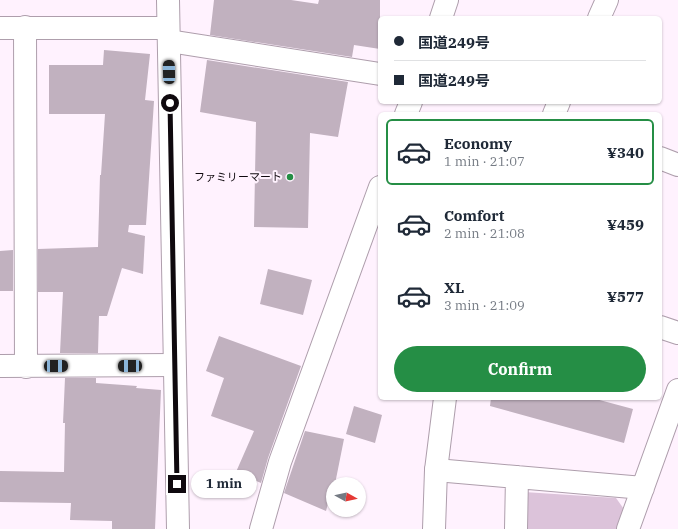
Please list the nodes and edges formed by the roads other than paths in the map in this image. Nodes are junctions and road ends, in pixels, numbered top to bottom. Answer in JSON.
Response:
{"nodes":[{"id":1,"x":168,"y":0,"type":"edge"},
{"id":2,"x":447,"y":0,"type":"edge"},
{"id":3,"x":607,"y":0,"type":"edge"},
{"id":4,"x":442,"y":16,"type":"edge"},
{"id":5,"x":600,"y":16,"type":"edge"},
{"id":6,"x":25,"y":27,"type":"junction"},
{"id":7,"x":0,"y":28,"type":"edge"},
{"id":8,"x":169,"y":34,"type":"junction"},
{"id":9,"x":378,"y":74,"type":"edge"},
{"id":10,"x":662,"y":159,"type":"edge"},
{"id":11,"x":678,"y":165,"type":"edge"},
{"id":12,"x":378,"y":192,"type":"edge"},
{"id":13,"x":662,"y":328,"type":"edge"},
{"id":14,"x":678,"y":333,"type":"edge"},
{"id":15,"x":174,"y":365,"type":"junction"},
{"id":16,"x":0,"y":366,"type":"edge"},
{"id":17,"x":26,"y":367,"type":"junction"},
{"id":18,"x":678,"y":390,"type":"edge"},
{"id":19,"x":445,"y":400,"type":"edge"},
{"id":20,"x":436,"y":470,"type":"junction"},
{"id":21,"x":517,"y":477,"type":"junction"},
{"id":22,"x":642,"y":488,"type":"junction"},
{"id":23,"x":178,"y":529,"type":"edge"},
{"id":24,"x":261,"y":529,"type":"edge"},
{"id":25,"x":434,"y":529,"type":"edge"},
{"id":26,"x":516,"y":529,"type":"edge"},
{"id":27,"x":628,"y":529,"type":"edge"}],
"edges":[{"from":1,"to":8,"type":"main road"},
{"from":2,"to":4,"type":"main road"},
{"from":3,"to":5,"type":"main road"},
{"from":6,"to":7,"type":"main road"},
{"from":6,"to":8,"type":"main road"},
{"from":6,"to":17,"type":"main road"},
{"from":8,"to":9,"type":"main road"},
{"from":8,"to":15,"type":"main road"},
{"from":10,"to":11,"type":"main road"},
{"from":12,"to":24,"type":"main road"},
{"from":13,"to":14,"type":"main road"},
{"from":15,"to":17,"type":"main road"},
{"from":15,"to":23,"type":"main road"},
{"from":16,"to":17,"type":"main road"},
{"from":18,"to":22,"type":"main road"},
{"from":19,"to":20,"type":"main road"},
{"from":20,"to":21,"type":"main road"},
{"from":20,"to":25,"type":"main road"},
{"from":21,"to":22,"type":"main road"},
{"from":21,"to":26,"type":"main road"},
{"from":22,"to":27,"type":"main road"}]}
